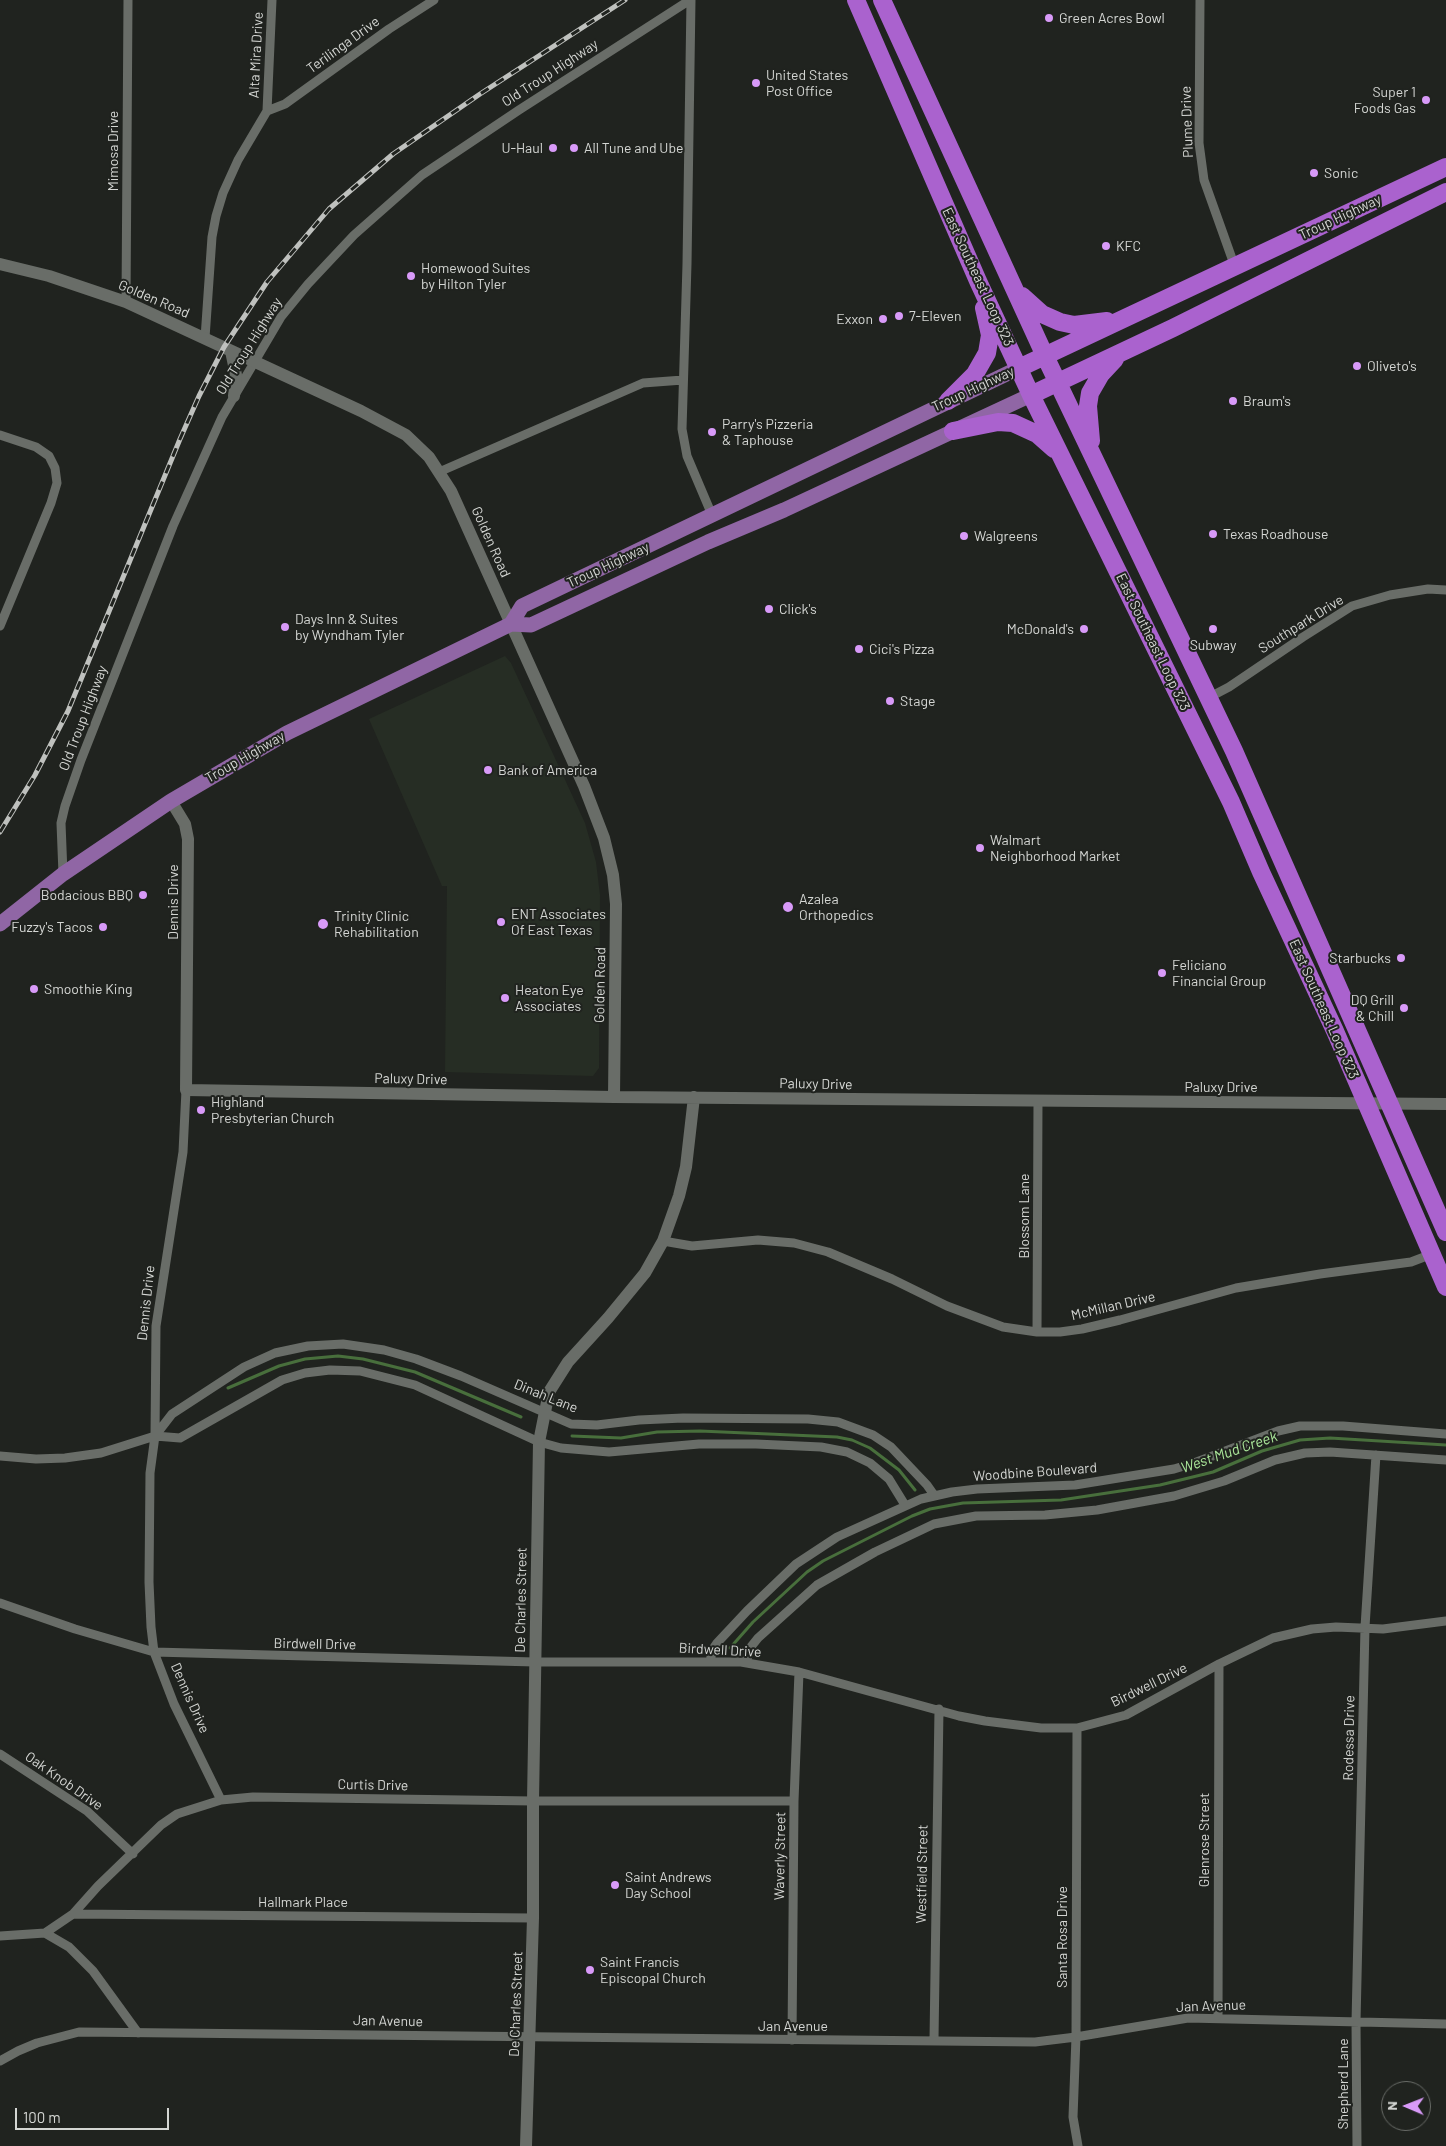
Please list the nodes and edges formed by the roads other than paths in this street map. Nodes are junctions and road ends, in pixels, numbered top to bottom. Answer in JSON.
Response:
{"nodes":[{"id":1,"x":128,"y":0,"type":"edge"},
{"id":2,"x":272,"y":0,"type":"edge"},
{"id":3,"x":434,"y":0,"type":"edge"},
{"id":4,"x":690,"y":0,"type":"edge"},
{"id":5,"x":856,"y":0,"type":"edge"},
{"id":6,"x":882,"y":0,"type":"edge"},
{"id":7,"x":1200,"y":0,"type":"edge"},
{"id":8,"x":267,"y":111,"type":"junction"},
{"id":9,"x":1446,"y":167,"type":"edge"},
{"id":10,"x":1446,"y":193,"type":"edge"},
{"id":11,"x":0,"y":264,"type":"edge"},
{"id":12,"x":1236,"y":267,"type":"junction"},
{"id":13,"x":978,"y":281,"type":"junction"},
{"id":14,"x":1016,"y":291,"type":"junction"},
{"id":15,"x":126,"y":302,"type":"junction"},
{"id":16,"x":1122,"y":320,"type":"junction"},
{"id":17,"x":205,"y":338,"type":"junction"},
{"id":18,"x":232,"y":351,"type":"junction"},
{"id":19,"x":1125,"y":351,"type":"junction"},
{"id":20,"x":1045,"y":356,"type":"junction"},
{"id":21,"x":253,"y":361,"type":"junction"},
{"id":22,"x":1019,"y":368,"type":"junction"},
{"id":23,"x":683,"y":380,"type":"junction"},
{"id":24,"x":1058,"y":383,"type":"junction"},
{"id":25,"x":1031,"y":395,"type":"junction"},
{"id":26,"x":234,"y":396,"type":"junction"},
{"id":27,"x":948,"y":401,"type":"junction"},
{"id":28,"x":953,"y":431,"type":"junction"},
{"id":29,"x":0,"y":435,"type":"edge"},
{"id":30,"x":1092,"y":454,"type":"junction"},
{"id":31,"x":1061,"y":456,"type":"junction"},
{"id":32,"x":438,"y":472,"type":"junction"},
{"id":33,"x":712,"y":515,"type":"junction"},
{"id":34,"x":1446,"y":590,"type":"edge"},
{"id":35,"x":511,"y":624,"type":"junction"},
{"id":36,"x":0,"y":626,"type":"edge"},
{"id":37,"x":1208,"y":698,"type":"junction"},
{"id":38,"x":171,"y":800,"type":"junction"},
{"id":39,"x":63,"y":874,"type":"junction"},
{"id":40,"x":0,"y":924,"type":"edge"},
{"id":41,"x":186,"y":1090,"type":"junction"},
{"id":42,"x":614,"y":1097,"type":"junction"},
{"id":43,"x":694,"y":1098,"type":"junction"},
{"id":44,"x":1038,"y":1101,"type":"junction"},
{"id":45,"x":1366,"y":1103,"type":"junction"},
{"id":46,"x":1387,"y":1103,"type":"junction"},
{"id":47,"x":1446,"y":1104,"type":"edge"},
{"id":48,"x":1446,"y":1232,"type":"edge"},
{"id":49,"x":662,"y":1241,"type":"junction"},
{"id":50,"x":1432,"y":1254,"type":"junction"},
{"id":51,"x":1446,"y":1286,"type":"edge"},
{"id":52,"x":1037,"y":1332,"type":"junction"},
{"id":53,"x":545,"y":1414,"type":"junction"},
{"id":54,"x":1446,"y":1434,"type":"edge"},
{"id":55,"x":155,"y":1436,"type":"junction"},
{"id":56,"x":539,"y":1442,"type":"junction"},
{"id":57,"x":1376,"y":1455,"type":"junction"},
{"id":58,"x":0,"y":1456,"type":"edge"},
{"id":59,"x":1446,"y":1460,"type":"edge"},
{"id":60,"x":934,"y":1496,"type":"junction"},
{"id":61,"x":905,"y":1505,"type":"junction"},
{"id":62,"x":0,"y":1604,"type":"edge"},
{"id":63,"x":1446,"y":1621,"type":"edge"},
{"id":64,"x":1365,"y":1627,"type":"junction"},
{"id":65,"x":154,"y":1652,"type":"junction"},
{"id":66,"x":710,"y":1661,"type":"junction"},
{"id":67,"x":535,"y":1662,"type":"junction"},
{"id":68,"x":746,"y":1663,"type":"junction"},
{"id":69,"x":1219,"y":1664,"type":"junction"},
{"id":70,"x":799,"y":1672,"type":"junction"},
{"id":71,"x":939,"y":1709,"type":"junction"},
{"id":72,"x":1078,"y":1728,"type":"junction"},
{"id":73,"x":0,"y":1754,"type":"edge"},
{"id":74,"x":221,"y":1800,"type":"junction"},
{"id":75,"x":533,"y":1801,"type":"junction"},
{"id":76,"x":794,"y":1801,"type":"junction"},
{"id":77,"x":133,"y":1854,"type":"junction"},
{"id":78,"x":73,"y":1914,"type":"junction"},
{"id":79,"x":533,"y":1918,"type":"junction"},
{"id":80,"x":45,"y":1933,"type":"junction"},
{"id":81,"x":0,"y":1936,"type":"edge"},
{"id":82,"x":1218,"y":2017,"type":"junction"},
{"id":83,"x":1356,"y":2022,"type":"junction"},
{"id":84,"x":1446,"y":2024,"type":"edge"},
{"id":85,"x":138,"y":2033,"type":"junction"},
{"id":86,"x":530,"y":2036,"type":"junction"},
{"id":87,"x":1076,"y":2037,"type":"junction"},
{"id":88,"x":934,"y":2039,"type":"junction"},
{"id":89,"x":792,"y":2040,"type":"junction"},
{"id":90,"x":0,"y":2061,"type":"edge"},
{"id":91,"x":526,"y":2146,"type":"edge"},
{"id":92,"x":1078,"y":2146,"type":"edge"},
{"id":93,"x":1357,"y":2146,"type":"edge"}],
"edges":[{"from":1,"to":15,"type":"street","name":"Mimosa Drive"},
{"from":2,"to":8,"type":"street","name":"Alta Mira Drive"},
{"from":3,"to":8,"type":"street","name":"Terilinga Drive"},
{"from":4,"to":21,"type":"street","name":"Old Troup Highway"},
{"from":4,"to":23,"type":"street"},
{"from":5,"to":13,"type":"highway","name":"East Southeast Loop 323"},
{"from":6,"to":14,"type":"highway","name":"East Southeast Loop 323"},
{"from":7,"to":12,"type":"street","name":"Plume Drive"},
{"from":8,"to":17,"type":"street","name":"Alta Mira Drive"},
{"from":9,"to":12,"type":"highway","name":"Troup Highway"},
{"from":10,"to":19,"type":"highway","name":"Troup Highway"},
{"from":11,"to":15,"type":"street","name":"Golden Road"},
{"from":12,"to":16,"type":"highway","name":"Troup Highway"},
{"from":13,"to":22,"type":"highway","name":"East Southeast Loop 323"},
{"from":13,"to":27,"type":"highway"},
{"from":14,"to":16,"type":"highway"},
{"from":14,"to":20,"type":"highway","name":"East Southeast Loop 323"},
{"from":15,"to":17,"type":"street","name":"Golden Road"},
{"from":16,"to":20,"type":"highway","name":"Troup Highway"},
{"from":17,"to":18,"type":"street","name":"Golden Road"},
{"from":18,"to":21,"type":"street","name":"Golden Road"},
{"from":18,"to":26,"type":"street"},
{"from":19,"to":24,"type":"highway","name":"Troup Highway"},
{"from":19,"to":30,"type":"highway"},
{"from":20,"to":22,"type":"highway","name":"Troup Highway"},
{"from":20,"to":24,"type":"highway","name":"East Southeast Loop 323"},
{"from":21,"to":26,"type":"street","name":"Old Troup Highway"},
{"from":21,"to":32,"type":"street","name":"Golden Road"},
{"from":22,"to":25,"type":"highway","name":"East Southeast Loop 323"},
{"from":22,"to":27,"type":"main road","name":"Troup Highway"},
{"from":23,"to":32,"type":"street"},
{"from":23,"to":33,"type":"street"},
{"from":24,"to":25,"type":"highway","name":"Troup Highway"},
{"from":24,"to":30,"type":"highway","name":"East Southeast Loop 323"},
{"from":25,"to":28,"type":"main road","name":"Troup Highway"},
{"from":25,"to":31,"type":"highway","name":"East Southeast Loop 323"},
{"from":26,"to":39,"type":"street","name":"Old Troup Highway"},
{"from":27,"to":33,"type":"main road","name":"Troup Highway"},
{"from":28,"to":31,"type":"highway"},
{"from":28,"to":35,"type":"main road","name":"Troup Highway"},
{"from":29,"to":36,"type":"street"},
{"from":30,"to":37,"type":"highway","name":"East Southeast Loop 323"},
{"from":31,"to":45,"type":"highway","name":"East Southeast Loop 323"},
{"from":32,"to":35,"type":"street","name":"Golden Road"},
{"from":33,"to":35,"type":"main road","name":"Troup Highway"},
{"from":34,"to":37,"type":"street","name":"Southpark Drive"},
{"from":35,"to":38,"type":"main road","name":"Troup Highway"},
{"from":35,"to":42,"type":"street","name":"Golden Road"},
{"from":37,"to":46,"type":"highway","name":"East Southeast Loop 323"},
{"from":38,"to":39,"type":"main road","name":"Troup Highway"},
{"from":38,"to":41,"type":"street","name":"Dennis Drive"},
{"from":39,"to":40,"type":"main road","name":"Troup Highway"},
{"from":41,"to":42,"type":"street","name":"Paluxy Drive"},
{"from":41,"to":55,"type":"street","name":"Dennis Drive"},
{"from":42,"to":43,"type":"street","name":"Paluxy Drive"},
{"from":43,"to":44,"type":"street","name":"Paluxy Drive"},
{"from":43,"to":49,"type":"street","name":"De Charles Street"},
{"from":44,"to":45,"type":"street","name":"Paluxy Drive"},
{"from":44,"to":52,"type":"street","name":"Blossom Lane"},
{"from":45,"to":46,"type":"street","name":"Paluxy Drive"},
{"from":45,"to":50,"type":"highway","name":"East Southeast Loop 323"},
{"from":46,"to":47,"type":"street","name":"Paluxy Drive"},
{"from":46,"to":48,"type":"highway","name":"East Southeast Loop 323"},
{"from":49,"to":52,"type":"street","name":"McMillan Drive"},
{"from":49,"to":53,"type":"street","name":"De Charles Street"},
{"from":50,"to":51,"type":"highway","name":"East Southeast Loop 323"},
{"from":50,"to":52,"type":"street","name":"McMillan Drive"},
{"from":53,"to":55,"type":"street","name":"Dinah Lane"},
{"from":53,"to":56,"type":"street","name":"De Charles Street"},
{"from":53,"to":60,"type":"street","name":"Dinah Lane"},
{"from":54,"to":60,"type":"street","name":"Woodbine Boulevard"},
{"from":55,"to":56,"type":"street"},
{"from":55,"to":58,"type":"street"},
{"from":55,"to":65,"type":"street","name":"Dennis Drive"},
{"from":56,"to":61,"type":"street"},
{"from":56,"to":67,"type":"street","name":"De Charles Street"},
{"from":57,"to":59,"type":"street"},
{"from":57,"to":64,"type":"street","name":"Rodessa Drive"},
{"from":57,"to":68,"type":"street"},
{"from":60,"to":61,"type":"street","name":"Woodbine Boulevard"},
{"from":61,"to":66,"type":"street","name":"Woodbine Boulevard"},
{"from":62,"to":65,"type":"street","name":"Birdwell Drive"},
{"from":63,"to":64,"type":"street","name":"Birdwell Drive"},
{"from":64,"to":69,"type":"street","name":"Birdwell Drive"},
{"from":64,"to":83,"type":"street","name":"Rodessa Drive"},
{"from":65,"to":67,"type":"street","name":"Birdwell Drive"},
{"from":65,"to":74,"type":"street","name":"Dennis Drive"},
{"from":66,"to":67,"type":"street","name":"Birdwell Drive"},
{"from":66,"to":68,"type":"street","name":"Birdwell Drive"},
{"from":67,"to":75,"type":"street","name":"De Charles Street"},
{"from":68,"to":70,"type":"street","name":"Birdwell Drive"},
{"from":69,"to":72,"type":"street","name":"Birdwell Drive"},
{"from":69,"to":82,"type":"street","name":"Glenrose Street"},
{"from":70,"to":71,"type":"street","name":"Birdwell Drive"},
{"from":70,"to":76,"type":"street","name":"Waverly Street"},
{"from":71,"to":72,"type":"street","name":"Birdwell Drive"},
{"from":71,"to":88,"type":"street","name":"Westfield Street"},
{"from":72,"to":87,"type":"street","name":"Santa Rosa Drive"},
{"from":73,"to":77,"type":"street","name":"Oak Knob Drive"},
{"from":74,"to":75,"type":"street","name":"Curtis Drive"},
{"from":74,"to":77,"type":"street","name":"Curtis Drive"},
{"from":75,"to":76,"type":"street","name":"Curtis Drive"},
{"from":75,"to":79,"type":"street","name":"De Charles Street"},
{"from":76,"to":89,"type":"street","name":"Waverly Street"},
{"from":77,"to":78,"type":"street","name":"Curtis Drive"},
{"from":78,"to":79,"type":"street","name":"Hallmark Place"},
{"from":78,"to":80,"type":"street","name":"Curtis Drive"},
{"from":79,"to":86,"type":"street","name":"De Charles Street"},
{"from":80,"to":81,"type":"street"},
{"from":80,"to":85,"type":"street"},
{"from":82,"to":83,"type":"street","name":"Jan Avenue"},
{"from":82,"to":87,"type":"street","name":"Jan Avenue"},
{"from":83,"to":84,"type":"street","name":"Jan Avenue"},
{"from":83,"to":93,"type":"street","name":"Shepherd Lane"},
{"from":85,"to":86,"type":"street","name":"Jan Avenue"},
{"from":85,"to":90,"type":"street","name":"Jan Avenue"},
{"from":86,"to":89,"type":"street","name":"Jan Avenue"},
{"from":86,"to":91,"type":"street","name":"De Charles Street"},
{"from":87,"to":88,"type":"street","name":"Jan Avenue"},
{"from":87,"to":92,"type":"street","name":"Santa Rosa Drive"},
{"from":88,"to":89,"type":"street","name":"Jan Avenue"}]}
